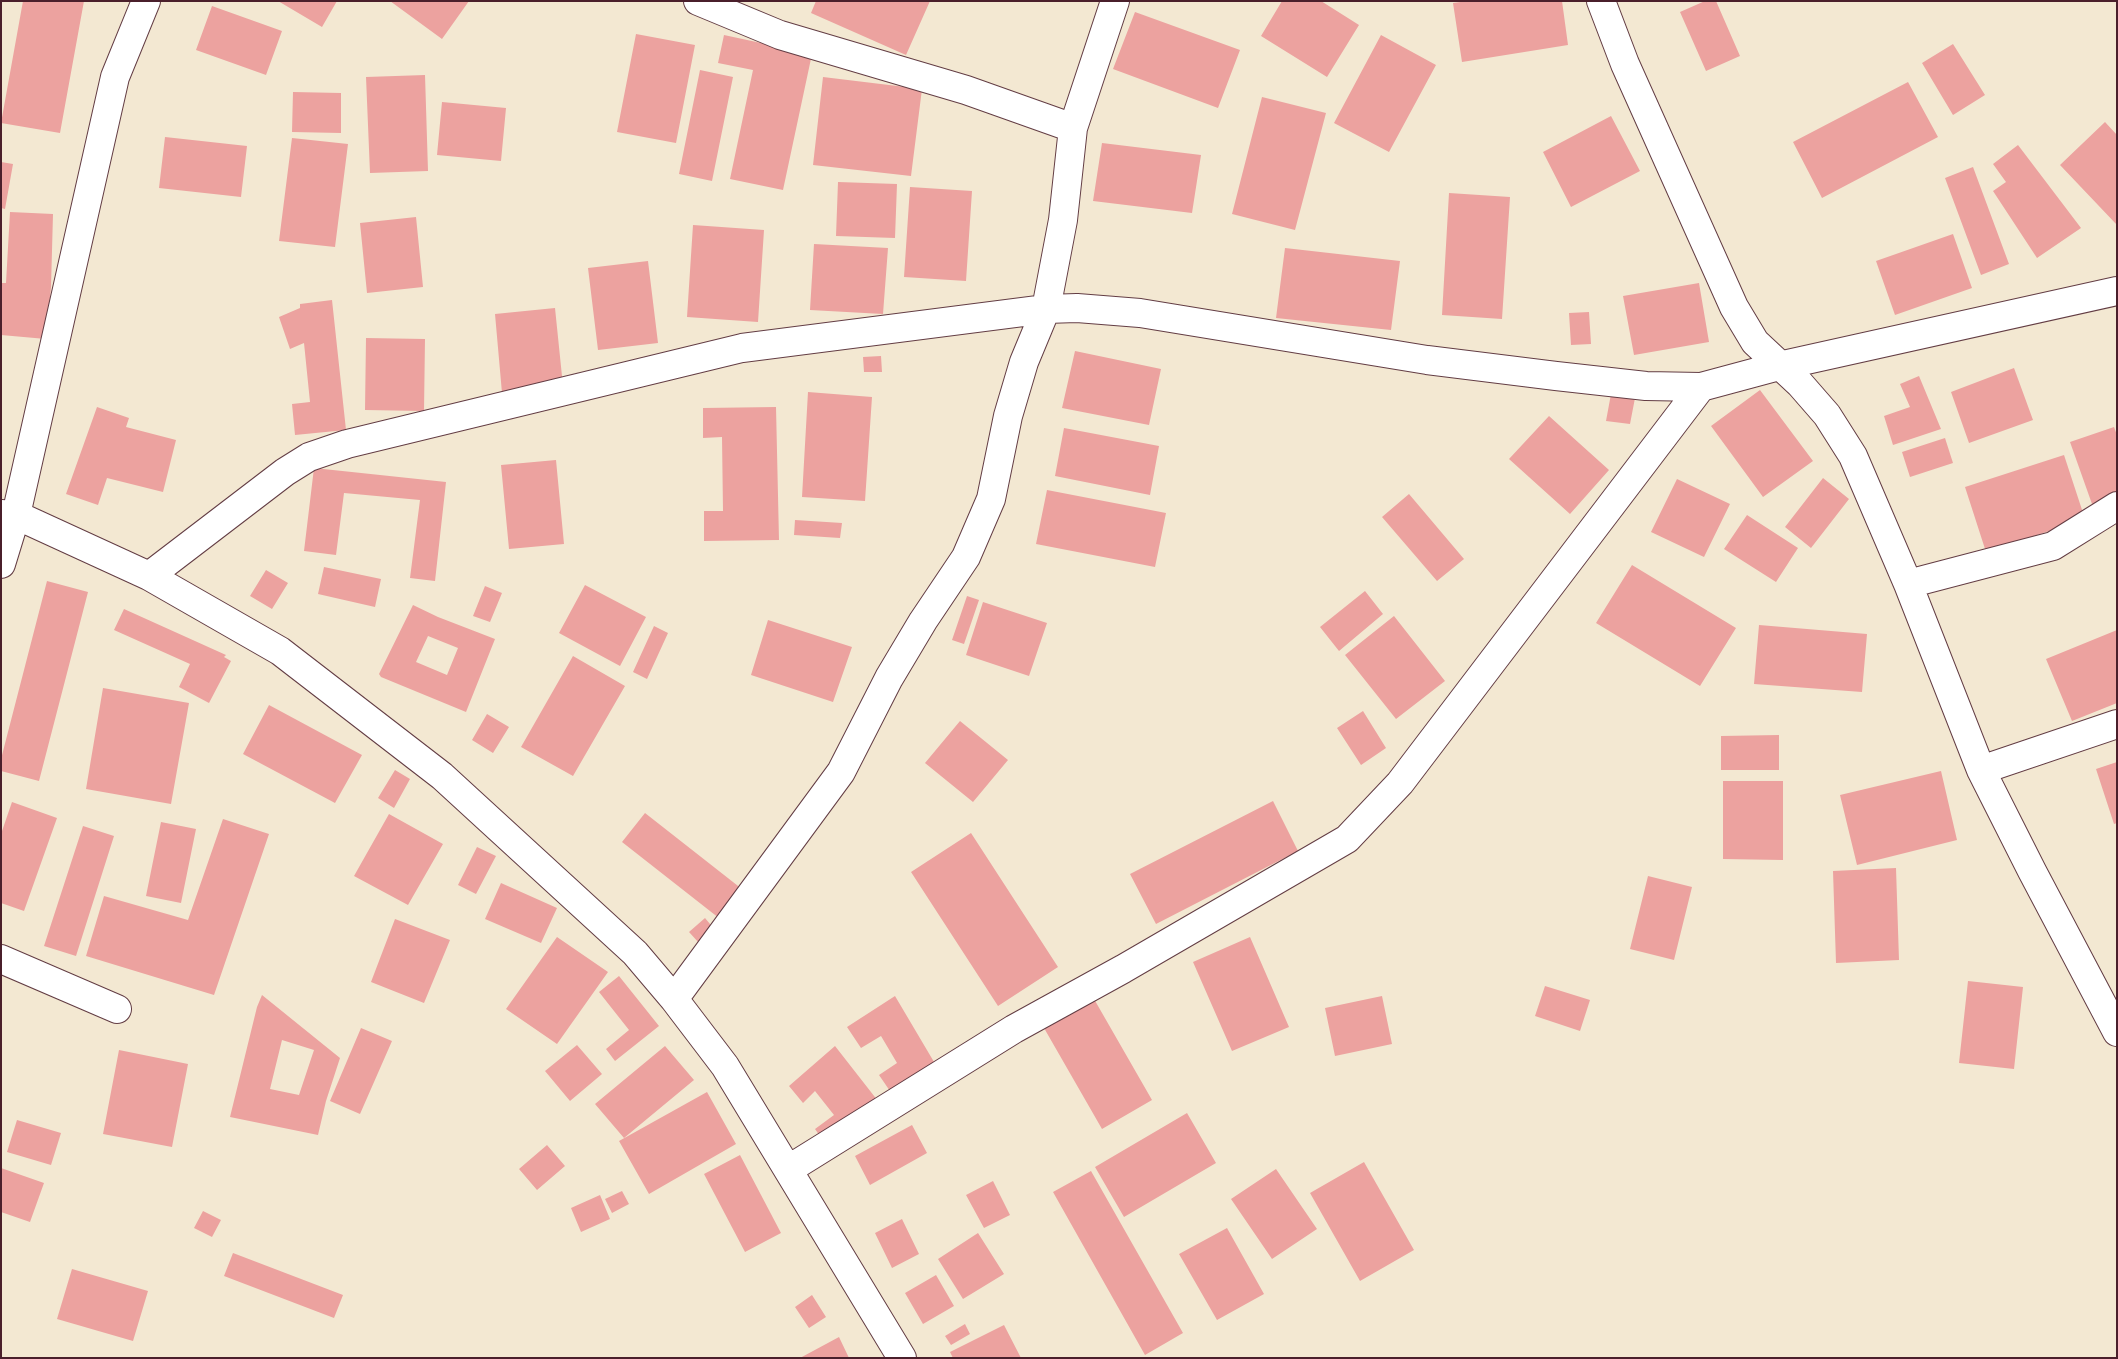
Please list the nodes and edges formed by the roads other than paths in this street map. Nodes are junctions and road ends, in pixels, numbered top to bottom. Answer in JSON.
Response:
{"nodes":[{"id":1,"x":146,"y":1,"type":"edge"},
{"id":2,"x":698,"y":1,"type":"edge"},
{"id":3,"x":1115,"y":1,"type":"edge"},
{"id":4,"x":1601,"y":1,"type":"edge"},
{"id":5,"x":1073,"y":128,"type":"junction"},
{"id":6,"x":2117,"y":291,"type":"edge"},
{"id":7,"x":1046,"y":309,"type":"junction"},
{"id":8,"x":1779,"y":366,"type":"junction"},
{"id":9,"x":1701,"y":387,"type":"junction"},
{"id":10,"x":2117,"y":506,"type":"edge"},
{"id":11,"x":8,"y":514,"type":"edge"},
{"id":12,"x":1,"y":564,"type":"edge"},
{"id":13,"x":149,"y":576,"type":"junction"},
{"id":14,"x":1908,"y":584,"type":"junction"},
{"id":15,"x":2117,"y":724,"type":"edge"},
{"id":16,"x":1981,"y":770,"type":"junction"},
{"id":17,"x":1,"y":960,"type":"edge"},
{"id":18,"x":674,"y":999,"type":"junction"},
{"id":19,"x":117,"y":1009,"type":"dead end"},
{"id":20,"x":2117,"y":1032,"type":"edge"},
{"id":21,"x":789,"y":1169,"type":"junction"},
{"id":22,"x":902,"y":1358,"type":"edge"}],
"edges":[{"from":1,"to":11,"type":"street"},
{"from":2,"to":5,"type":"street"},
{"from":3,"to":5,"type":"street"},
{"from":4,"to":8,"type":"street"},
{"from":5,"to":7,"type":"street"},
{"from":6,"to":8,"type":"street"},
{"from":7,"to":9,"type":"street"},
{"from":7,"to":13,"type":"street"},
{"from":7,"to":18,"type":"street"},
{"from":8,"to":9,"type":"street"},
{"from":8,"to":14,"type":"street"},
{"from":9,"to":21,"type":"street"},
{"from":10,"to":14,"type":"street"},
{"from":11,"to":12,"type":"street"},
{"from":11,"to":13,"type":"street"},
{"from":13,"to":18,"type":"street"},
{"from":14,"to":16,"type":"street"},
{"from":15,"to":16,"type":"street"},
{"from":16,"to":20,"type":"street"},
{"from":17,"to":19,"type":"street"},
{"from":18,"to":21,"type":"street"},
{"from":21,"to":22,"type":"street"}]}
